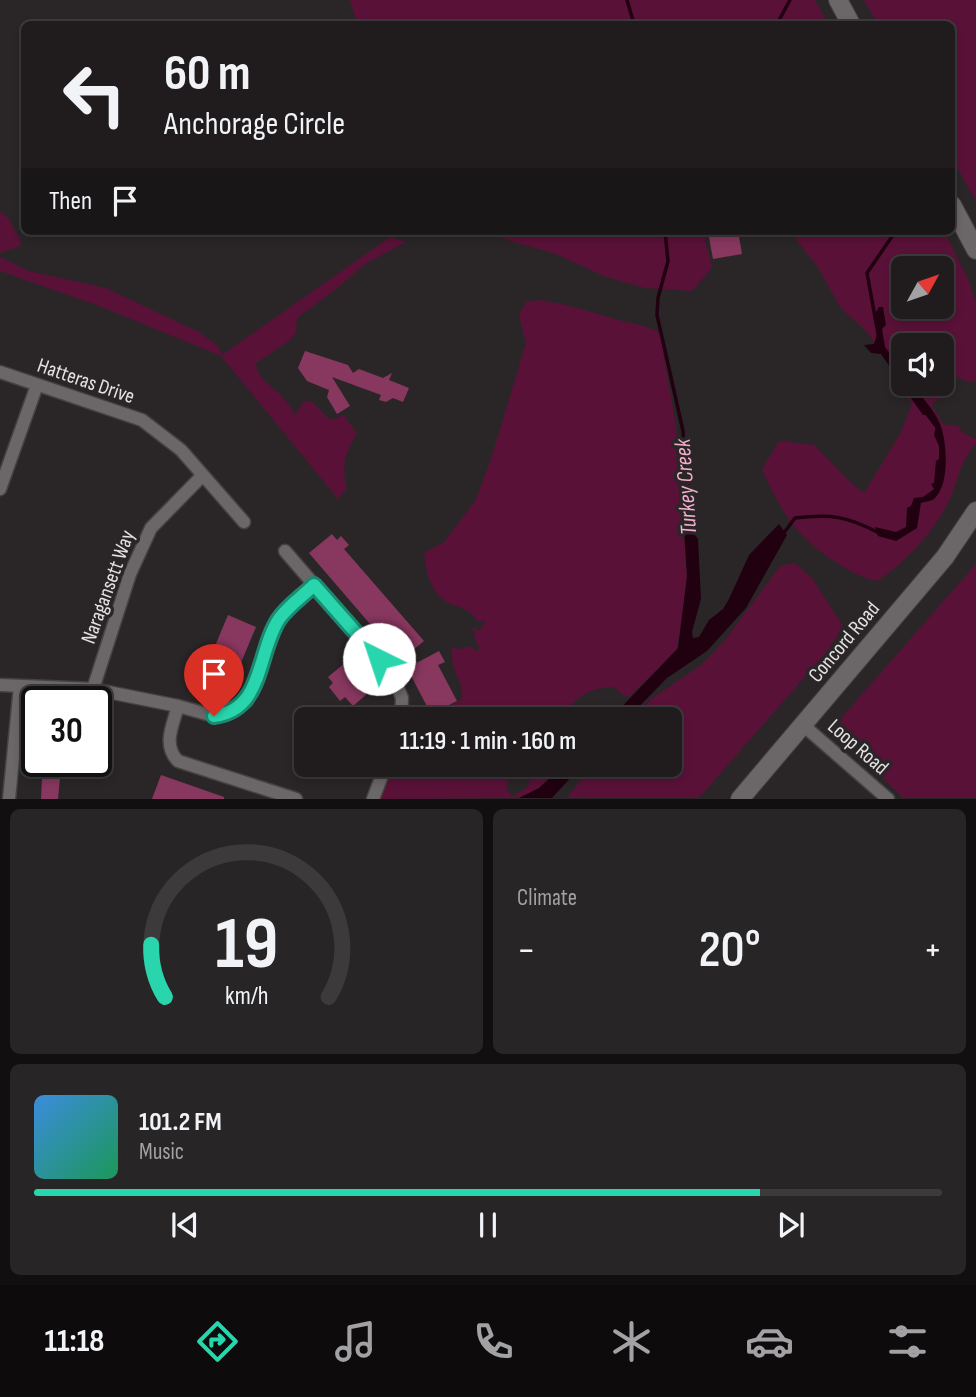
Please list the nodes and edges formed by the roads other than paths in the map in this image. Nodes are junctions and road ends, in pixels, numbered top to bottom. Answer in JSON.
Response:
{"nodes":[{"id":1,"x":838,"y":0,"type":"edge"},
{"id":2,"x":849,"y":21,"type":"edge"},
{"id":3,"x":955,"y":211,"type":"edge"},
{"id":4,"x":976,"y":250,"type":"edge"},
{"id":5,"x":0,"y":372,"type":"edge"},
{"id":6,"x":37,"y":385,"type":"junction"},
{"id":7,"x":202,"y":476,"type":"junction"},
{"id":8,"x":0,"y":489,"type":"edge"},
{"id":9,"x":976,"y":511,"type":"edge"},
{"id":10,"x":244,"y":522,"type":"dead end"},
{"id":11,"x":285,"y":551,"type":"dead end"},
{"id":12,"x":314,"y":585,"type":"junction"},
{"id":13,"x":0,"y":685,"type":"edge"},
{"id":14,"x":20,"y":686,"type":"joint"},
{"id":15,"x":94,"y":686,"type":"edge"},
{"id":16,"x":112,"y":693,"type":"edge"},
{"id":17,"x":178,"y":706,"type":"junction"},
{"id":18,"x":402,"y":707,"type":"edge"},
{"id":19,"x":803,"y":725,"type":"junction"},
{"id":20,"x":381,"y":777,"type":"edge"},
{"id":21,"x":9,"y":799,"type":"edge"},
{"id":22,"x":296,"y":799,"type":"edge"},
{"id":23,"x":373,"y":799,"type":"edge"},
{"id":24,"x":740,"y":799,"type":"edge"},
{"id":25,"x":888,"y":799,"type":"edge"}],
"edges":[{"from":1,"to":2,"type":"main road"},
{"from":3,"to":4,"type":"main road"},
{"from":5,"to":6,"type":"street","name":"Hatteras Drive"},
{"from":6,"to":7,"type":"street","name":"Hatteras Drive"},
{"from":6,"to":8,"type":"street"},
{"from":7,"to":10,"type":"street","name":"Hatteras Drive"},
{"from":7,"to":15,"type":"street","name":"Naragansett Way"},
{"from":9,"to":19,"type":"main road","name":"Concord Road"},
{"from":11,"to":12,"type":"street"},
{"from":12,"to":17,"type":"street"},
{"from":12,"to":18,"type":"street"},
{"from":13,"to":14,"type":"street"},
{"from":14,"to":21,"type":"street"},
{"from":16,"to":17,"type":"street"},
{"from":17,"to":22,"type":"street"},
{"from":19,"to":24,"type":"main road","name":"Concord Road"},
{"from":19,"to":25,"type":"street","name":"Loop Road"},
{"from":20,"to":23,"type":"street"}]}
